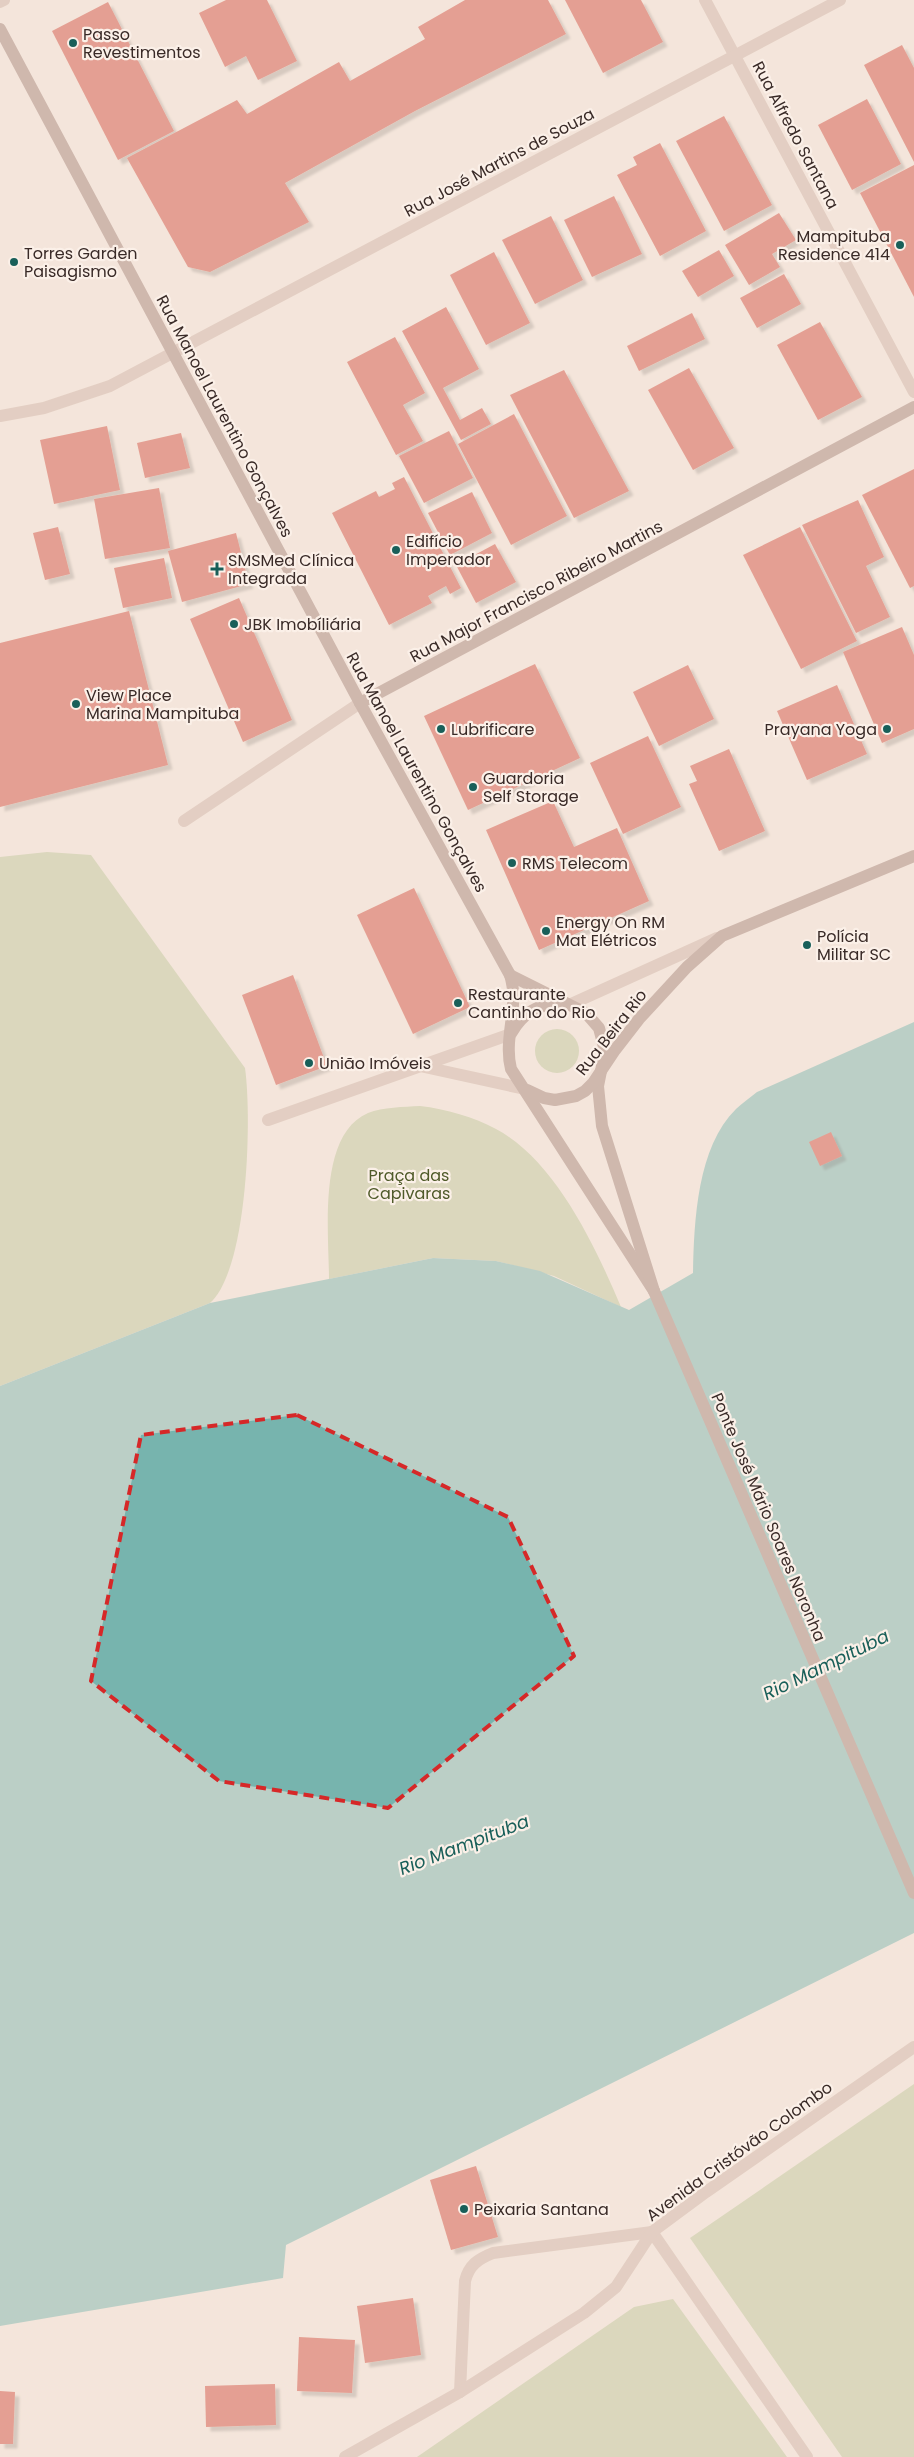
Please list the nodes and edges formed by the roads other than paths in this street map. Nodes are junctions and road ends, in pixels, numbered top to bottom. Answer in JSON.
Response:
{"nodes":[{"id":1,"x":4,"y":0,"type":"edge"},
{"id":2,"x":705,"y":0,"type":"edge"},
{"id":3,"x":840,"y":0,"type":"edge"},
{"id":4,"x":0,"y":2,"type":"edge"},
{"id":5,"x":0,"y":29,"type":"edge"},
{"id":6,"x":735,"y":56,"type":"junction"},
{"id":7,"x":173,"y":353,"type":"junction"},
{"id":8,"x":914,"y":392,"type":"edge"},
{"id":9,"x":914,"y":408,"type":"edge"},
{"id":10,"x":0,"y":416,"type":"edge"},
{"id":11,"x":360,"y":703,"type":"junction"},
{"id":12,"x":184,"y":821,"type":"dead end"},
{"id":13,"x":914,"y":856,"type":"edge"},
{"id":14,"x":722,"y":936,"type":"junction"},
{"id":15,"x":510,"y":975,"type":"junction"},
{"id":16,"x":568,"y":1005,"type":"junction"},
{"id":17,"x":511,"y":1034,"type":"junction"},
{"id":18,"x":420,"y":1066,"type":"junction"},
{"id":19,"x":599,"y":1074,"type":"junction"},
{"id":20,"x":525,"y":1089,"type":"junction"},
{"id":21,"x":268,"y":1120,"type":"dead end"},
{"id":22,"x":654,"y":1291,"type":"junction"},
{"id":23,"x":914,"y":1893,"type":"edge"},
{"id":24,"x":914,"y":2047,"type":"edge"},
{"id":25,"x":652,"y":2232,"type":"junction"},
{"id":26,"x":460,"y":2392,"type":"junction"},
{"id":27,"x":345,"y":2457,"type":"edge"},
{"id":28,"x":807,"y":2457,"type":"edge"}],
"edges":[{"from":1,"to":4,"type":"street"},
{"from":2,"to":6,"type":"street","name":"Rua Alfredo Santana"},
{"from":3,"to":6,"type":"street","name":"Rua José Martins de Souza"},
{"from":5,"to":7,"type":"main road","name":"Rua Manoel Laurentino Gonçalves"},
{"from":6,"to":7,"type":"street","name":"Rua José Martins de Souza"},
{"from":6,"to":8,"type":"street","name":"Rua Alfredo Santana"},
{"from":7,"to":10,"type":"street","name":"Rua José Martins de Souza"},
{"from":7,"to":11,"type":"main road","name":"Rua Manoel Laurentino Gonçalves"},
{"from":9,"to":11,"type":"main road","name":"Rua Major Francisco Ribeiro Martins"},
{"from":11,"to":12,"type":"street","name":"Rua Major Francisco Ribeiro Martins"},
{"from":11,"to":15,"type":"main road","name":"Rua Manoel Laurentino Gonçalves"},
{"from":13,"to":14,"type":"main road","name":"Rua Beira Rio"},
{"from":14,"to":16,"type":"street","name":"Rua Beira Rio"},
{"from":14,"to":19,"type":"main road","name":"Rua Beira Rio"},
{"from":15,"to":16,"type":"main road"},
{"from":15,"to":17,"type":"main road","name":"Rua Manoel Laurentino Gonçalves"},
{"from":16,"to":17,"type":"main road","name":"Rua Beira Rio"},
{"from":16,"to":19,"type":"main road"},
{"from":17,"to":18,"type":"street"},
{"from":17,"to":20,"type":"main road","name":"Rua Manoel Laurentino Gonçalves"},
{"from":18,"to":20,"type":"street","name":"Rua Beira Rio"},
{"from":18,"to":21,"type":"street"},
{"from":19,"to":20,"type":"main road","name":"Rua Beira Rio"},
{"from":19,"to":22,"type":"main road"},
{"from":20,"to":22,"type":"main road","name":"Rua Manoel Laurentino Gonçalves"},
{"from":22,"to":23,"type":"main road","name":"Ponte José Mário Soares Noronha"},
{"from":24,"to":25,"type":"street","name":"Avenida Cristóvão Colombo"},
{"from":25,"to":26,"type":"street","name":"Avenida Cristóvão Colombo"},
{"from":25,"to":26,"type":"street"},
{"from":25,"to":28,"type":"street"},
{"from":26,"to":27,"type":"street","name":"Avenida Cristóvão Colombo"}]}
